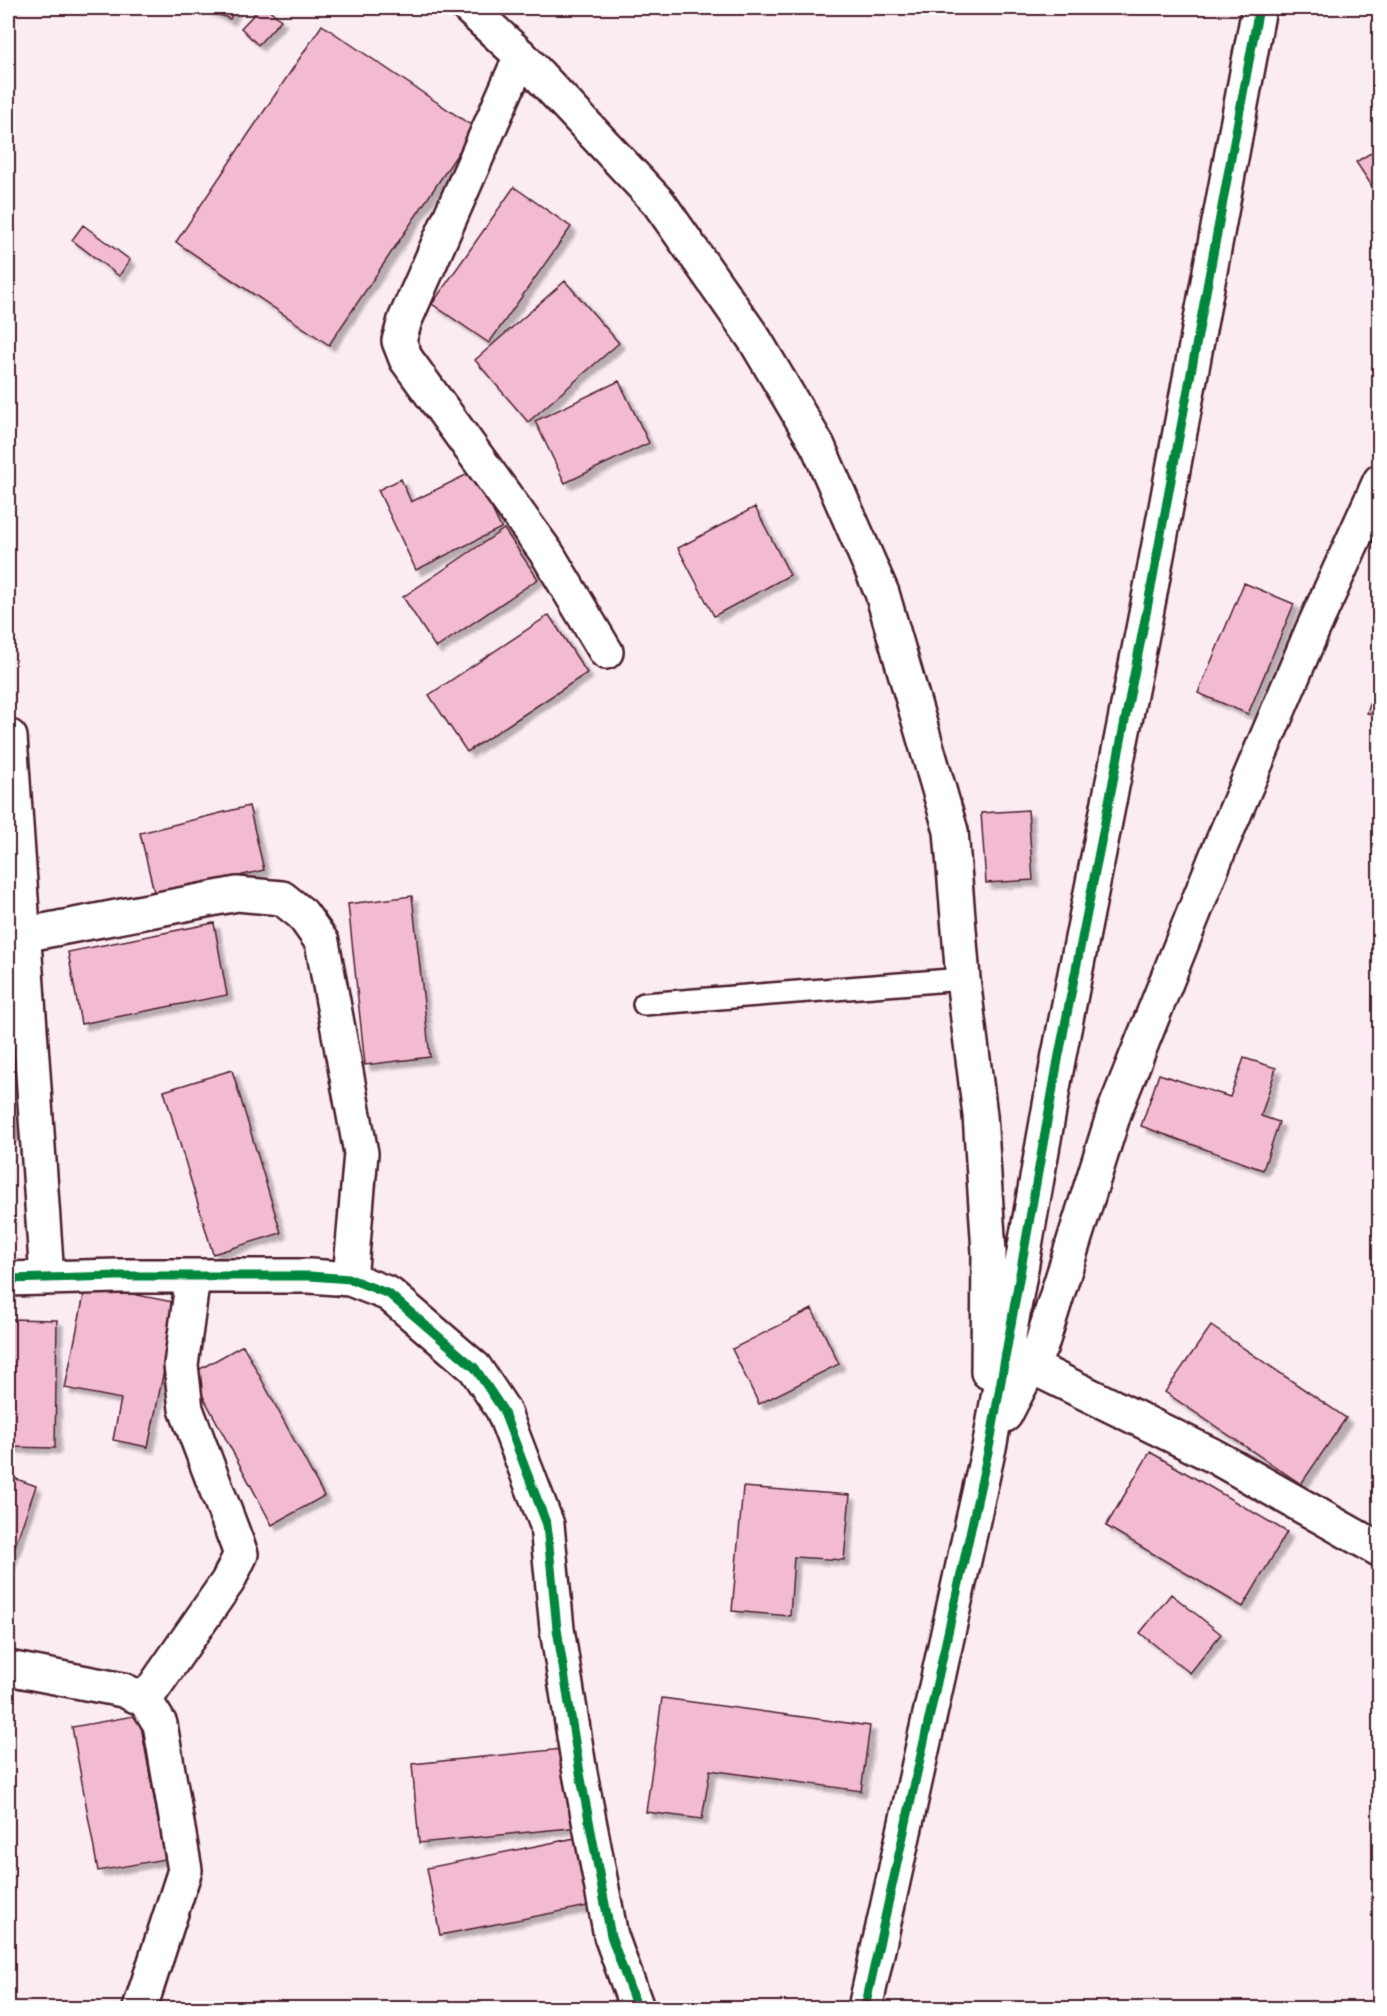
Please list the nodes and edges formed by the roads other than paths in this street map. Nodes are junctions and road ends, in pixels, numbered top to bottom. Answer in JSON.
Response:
{"nodes":[{"id":1,"x":469,"y":8,"type":"edge"},
{"id":2,"x":1258,"y":8,"type":"edge"},
{"id":3,"x":521,"y":56,"type":"junction"},
{"id":4,"x":1380,"y":481,"type":"edge"},
{"id":5,"x":606,"y":652,"type":"dead end"},
{"id":6,"x":10,"y":737,"type":"dead end"},
{"id":7,"x":22,"y":935,"type":"junction"},
{"id":8,"x":963,"y":979,"type":"junction"},
{"id":9,"x":644,"y":1004,"type":"dead end"},
{"id":10,"x":193,"y":1277,"type":"junction"},
{"id":11,"x":47,"y":1278,"type":"junction"},
{"id":12,"x":8,"y":1279,"type":"edge"},
{"id":13,"x":351,"y":1279,"type":"junction"},
{"id":14,"x":1030,"y":1366,"type":"junction"},
{"id":15,"x":990,"y":1443,"type":"junction"},
{"id":16,"x":1380,"y":1550,"type":"edge"},
{"id":17,"x":8,"y":1668,"type":"edge"},
{"id":18,"x":145,"y":1700,"type":"junction"},
{"id":19,"x":141,"y":2008,"type":"edge"},
{"id":20,"x":637,"y":2008,"type":"edge"},
{"id":21,"x":865,"y":2008,"type":"edge"}],
"edges":[{"from":1,"to":3,"type":"street"},
{"from":2,"to":15,"type":"street"},
{"from":3,"to":5,"type":"street"},
{"from":3,"to":8,"type":"street"},
{"from":4,"to":14,"type":"street"},
{"from":6,"to":7,"type":"street"},
{"from":7,"to":11,"type":"street"},
{"from":7,"to":13,"type":"street"},
{"from":8,"to":9,"type":"lane"},
{"from":8,"to":15,"type":"street"},
{"from":10,"to":11,"type":"street"},
{"from":10,"to":13,"type":"street"},
{"from":10,"to":18,"type":"street"},
{"from":11,"to":12,"type":"street"},
{"from":13,"to":20,"type":"street"},
{"from":14,"to":15,"type":"street"},
{"from":14,"to":16,"type":"street"},
{"from":15,"to":21,"type":"street"},
{"from":17,"to":18,"type":"street"},
{"from":18,"to":19,"type":"street"}]}
